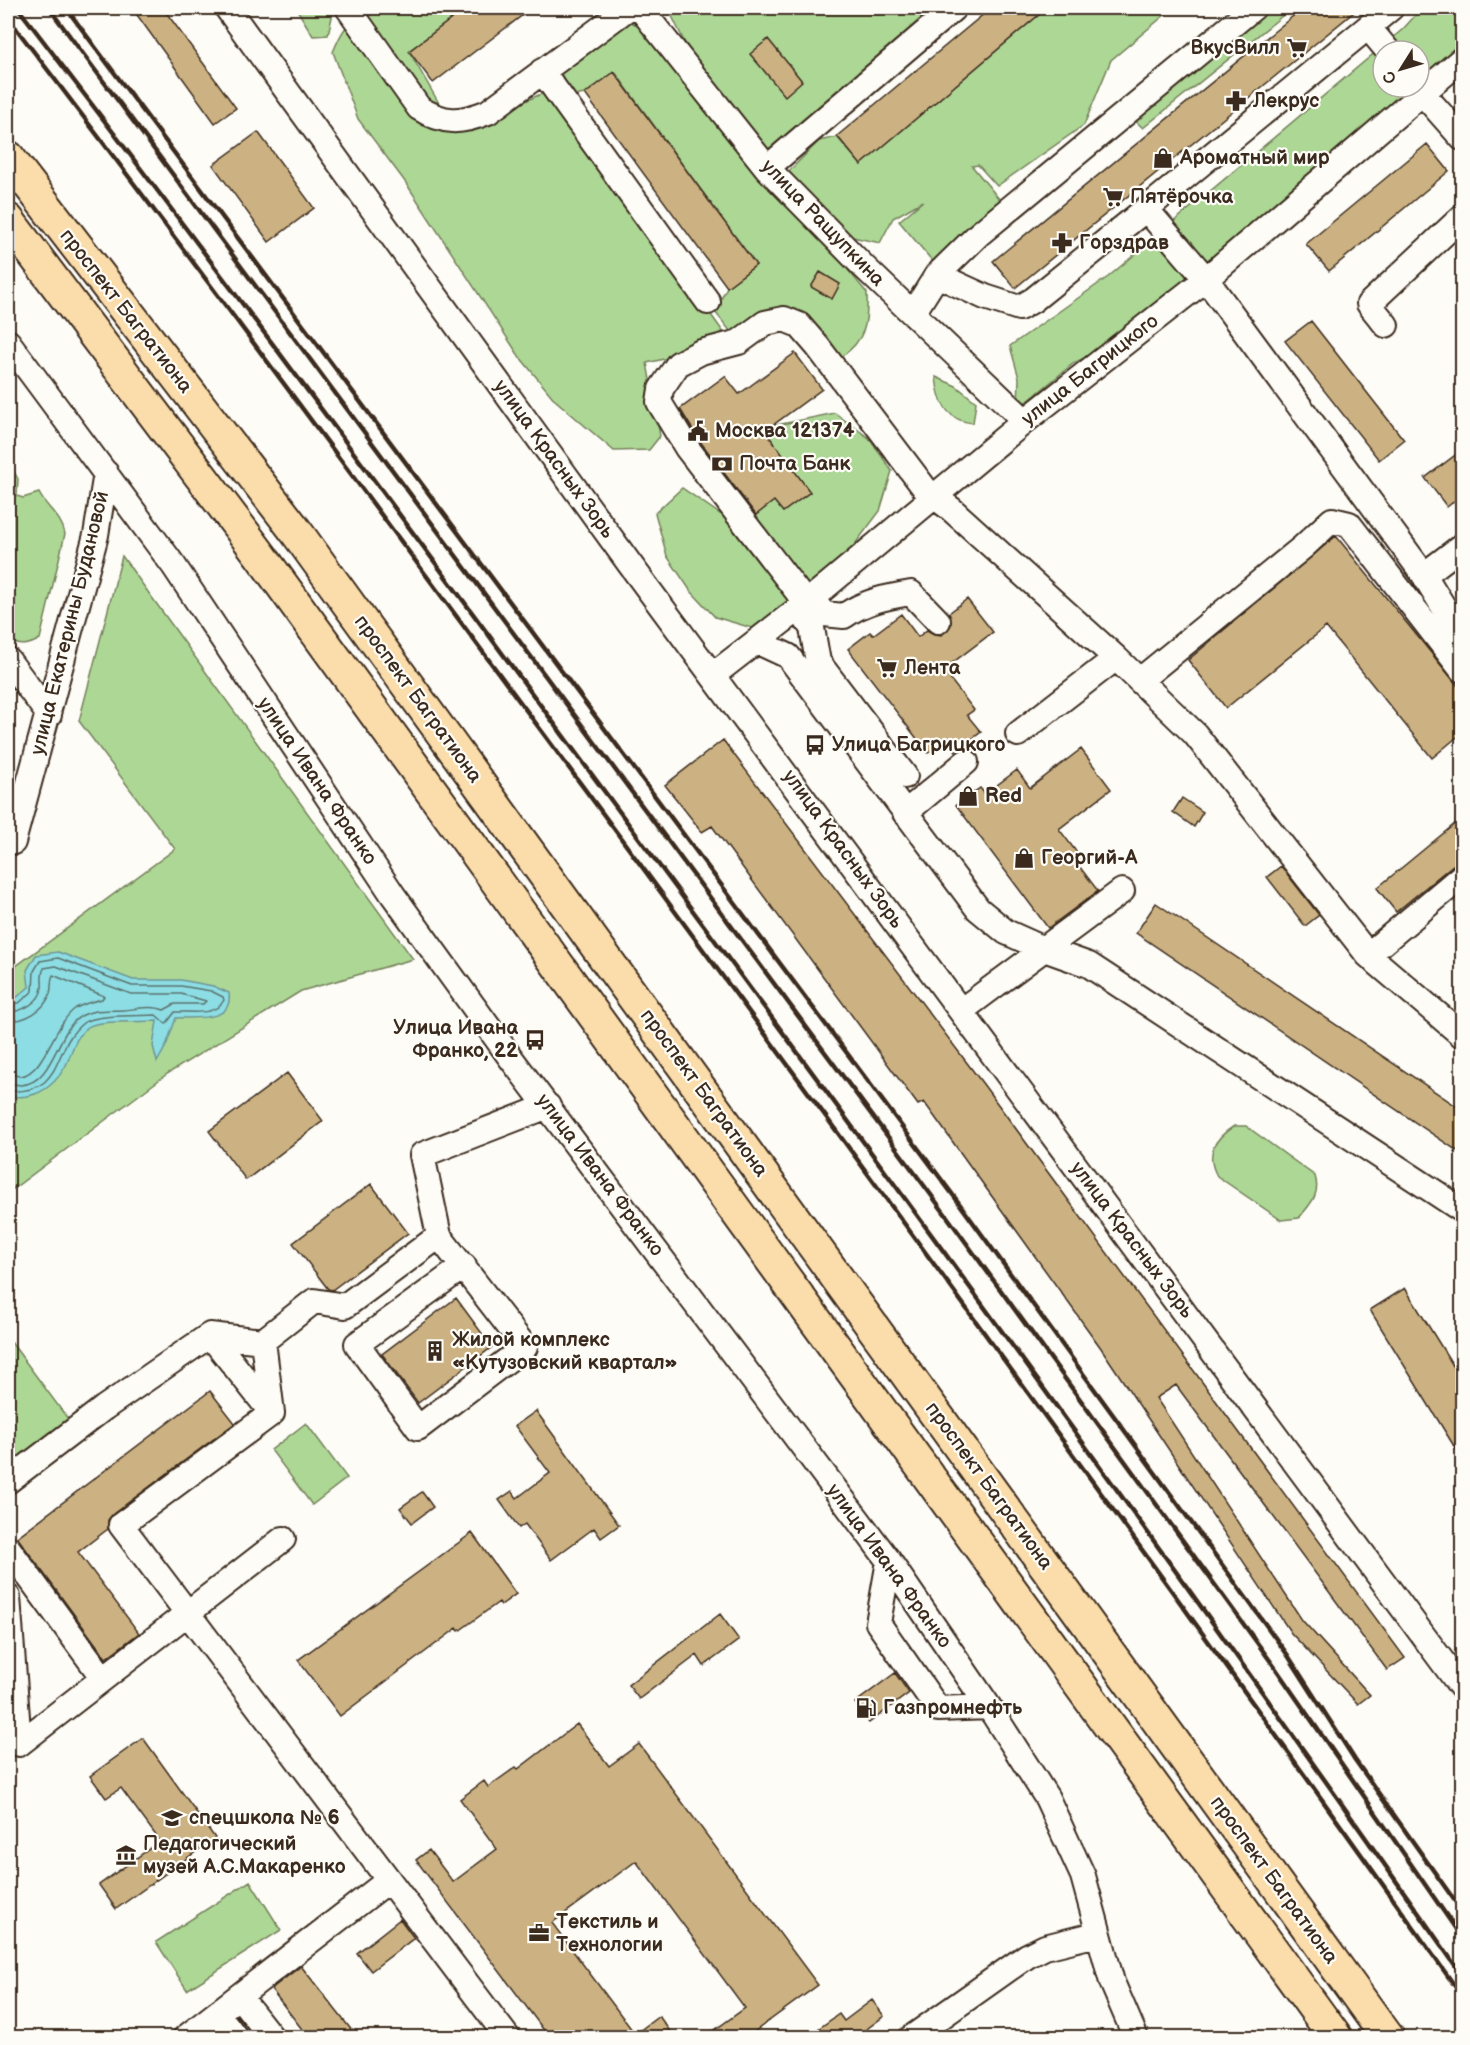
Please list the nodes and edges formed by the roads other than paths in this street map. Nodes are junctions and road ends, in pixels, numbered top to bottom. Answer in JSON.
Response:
{"nodes":[{"id":1,"x":227,"y":8,"type":"edge"},
{"id":2,"x":348,"y":8,"type":"edge"},
{"id":3,"x":628,"y":8,"type":"edge"},
{"id":4,"x":640,"y":8,"type":"edge"},
{"id":5,"x":954,"y":8,"type":"edge"},
{"id":6,"x":1253,"y":8,"type":"edge"},
{"id":7,"x":1392,"y":8,"type":"edge"},
{"id":8,"x":1368,"y":27,"type":"junction"},
{"id":9,"x":1378,"y":39,"type":"edge"},
{"id":10,"x":1462,"y":59,"type":"edge"},
{"id":11,"x":542,"y":71,"type":"junction"},
{"id":12,"x":1431,"y":81,"type":"edge"},
{"id":13,"x":1409,"y":99,"type":"edge"},
{"id":14,"x":1427,"y":99,"type":"edge"},
{"id":15,"x":1462,"y":138,"type":"edge"},
{"id":16,"x":8,"y":157,"type":"edge"},
{"id":17,"x":767,"y":168,"type":"junction"},
{"id":18,"x":1146,"y":209,"type":"junction"},
{"id":19,"x":1462,"y":217,"type":"edge"},
{"id":20,"x":8,"y":220,"type":"edge"},
{"id":21,"x":937,"y":275,"type":"junction"},
{"id":22,"x":1206,"y":279,"type":"junction"},
{"id":23,"x":708,"y":302,"type":"dead end"},
{"id":24,"x":913,"y":313,"type":"junction"},
{"id":25,"x":1386,"y":325,"type":"dead end"},
{"id":26,"x":8,"y":342,"type":"edge"},
{"id":27,"x":1025,"y":421,"type":"junction"},
{"id":28,"x":106,"y":473,"type":"junction"},
{"id":29,"x":935,"y":498,"type":"junction"},
{"id":30,"x":1462,"y":546,"type":"edge"},
{"id":31,"x":1424,"y":575,"type":"junction"},
{"id":32,"x":806,"y":604,"type":"junction"},
{"id":33,"x":938,"y":621,"type":"dead end"},
{"id":34,"x":1462,"y":637,"type":"edge"},
{"id":35,"x":758,"y":642,"type":"junction"},
{"id":36,"x":1116,"y":658,"type":"junction"},
{"id":37,"x":8,"y":660,"type":"edge"},
{"id":38,"x":1462,"y":670,"type":"edge"},
{"id":39,"x":713,"y":675,"type":"junction"},
{"id":40,"x":1140,"y":680,"type":"junction"},
{"id":41,"x":49,"y":715,"type":"junction"},
{"id":42,"x":1018,"y":734,"type":"dead end"},
{"id":43,"x":966,"y":762,"type":"dead end"},
{"id":44,"x":905,"y":777,"type":"dead end"},
{"id":45,"x":905,"y":813,"type":"junction"},
{"id":46,"x":13,"y":842,"type":"dead end"},
{"id":47,"x":1462,"y":876,"type":"edge"},
{"id":48,"x":1122,"y":891,"type":"dead end"},
{"id":49,"x":1044,"y":949,"type":"junction"},
{"id":50,"x":1368,"y":954,"type":"junction"},
{"id":51,"x":962,"y":1010,"type":"junction"},
{"id":52,"x":1462,"y":1035,"type":"edge"},
{"id":53,"x":548,"y":1106,"type":"junction"},
{"id":54,"x":1462,"y":1210,"type":"edge"},
{"id":55,"x":439,"y":1236,"type":"junction"},
{"id":56,"x":464,"y":1266,"type":"junction"},
{"id":57,"x":210,"y":1335,"type":"junction"},
{"id":58,"x":263,"y":1341,"type":"junction"},
{"id":59,"x":272,"y":1413,"type":"junction"},
{"id":60,"x":8,"y":1481,"type":"edge"},
{"id":61,"x":283,"y":1539,"type":"dead end"},
{"id":62,"x":8,"y":1548,"type":"edge"},
{"id":63,"x":889,"y":1561,"type":"junction"},
{"id":64,"x":8,"y":1597,"type":"edge"},
{"id":65,"x":189,"y":1613,"type":"junction"},
{"id":66,"x":103,"y":1678,"type":"junction"},
{"id":67,"x":1462,"y":1688,"type":"edge"},
{"id":68,"x":989,"y":1707,"type":"junction"},
{"id":69,"x":389,"y":1880,"type":"junction"},
{"id":70,"x":1097,"y":1934,"type":"junction"},
{"id":71,"x":239,"y":1996,"type":"junction"},
{"id":72,"x":217,"y":2013,"type":"junction"},
{"id":73,"x":185,"y":2037,"type":"edge"},
{"id":74,"x":236,"y":2037,"type":"edge"},
{"id":75,"x":272,"y":2037,"type":"edge"},
{"id":76,"x":508,"y":2037,"type":"edge"},
{"id":77,"x":911,"y":2037,"type":"edge"},
{"id":78,"x":1136,"y":2037,"type":"edge"},
{"id":79,"x":1336,"y":2037,"type":"edge"},
{"id":80,"x":1388,"y":2037,"type":"edge"}],
"edges":[{"from":1,"to":39,"type":"street","name":"улица Красных Зорь"},
{"from":2,"to":11,"type":"street"},
{"from":3,"to":11,"type":"street"},
{"from":4,"to":17,"type":"street","name":"улица Ращупкина"},
{"from":5,"to":17,"type":"street"},
{"from":6,"to":21,"type":"street"},
{"from":7,"to":8,"type":"street"},
{"from":8,"to":9,"type":"street"},
{"from":8,"to":18,"type":"street"},
{"from":10,"to":12,"type":"street","name":"улица Багрицкого"},
{"from":11,"to":23,"type":"street"},
{"from":13,"to":22,"type":"street","name":"улица Багрицкого"},
{"from":14,"to":15,"type":"street"},
{"from":16,"to":80,"type":"main road","name":"проспект Багратиона"},
{"from":17,"to":24,"type":"street","name":"улица Ращупкина"},
{"from":18,"to":21,"type":"street"},
{"from":18,"to":22,"type":"street"},
{"from":19,"to":25,"type":"street"},
{"from":20,"to":79,"type":"main road","name":"проспект Багратиона"},
{"from":21,"to":24,"type":"street"},
{"from":22,"to":27,"type":"street","name":"улица Багрицкого"},
{"from":22,"to":31,"type":"street"},
{"from":24,"to":27,"type":"street","name":"улица Ращупкина"},
{"from":26,"to":28,"type":"street","name":"улица Ивана Франко"},
{"from":27,"to":29,"type":"street","name":"улица Багрицкого"},
{"from":28,"to":41,"type":"street","name":"улица Екатерины Будановой"},
{"from":28,"to":53,"type":"street","name":"улица Ивана Франко"},
{"from":29,"to":32,"type":"street","name":"улица Багрицкого"},
{"from":29,"to":32,"type":"street"},
{"from":29,"to":36,"type":"street"},
{"from":30,"to":31,"type":"street"},
{"from":31,"to":34,"type":"street"},
{"from":32,"to":33,"type":"street"},
{"from":32,"to":35,"type":"street","name":"улица Багрицкого"},
{"from":32,"to":44,"type":"street"},
{"from":35,"to":39,"type":"street","name":"улица Багрицкого"},
{"from":35,"to":45,"type":"street"},
{"from":36,"to":40,"type":"street"},
{"from":36,"to":42,"type":"street"},
{"from":37,"to":41,"type":"street"},
{"from":38,"to":40,"type":"street"},
{"from":39,"to":51,"type":"street","name":"улица Красных Зорь"},
{"from":40,"to":50,"type":"street"},
{"from":41,"to":46,"type":"street","name":"улица Екатерины Будановой"},
{"from":43,"to":45,"type":"street"},
{"from":45,"to":49,"type":"street"},
{"from":47,"to":50,"type":"street"},
{"from":48,"to":49,"type":"street"},
{"from":49,"to":51,"type":"street"},
{"from":49,"to":54,"type":"street"},
{"from":50,"to":52,"type":"street"},
{"from":51,"to":67,"type":"street","name":"улица Красных Зорь"},
{"from":53,"to":55,"type":"street"},
{"from":53,"to":63,"type":"street","name":"улица Ивана Франко"},
{"from":55,"to":56,"type":"street"},
{"from":55,"to":58,"type":"street"},
{"from":56,"to":56,"type":"street"},
{"from":57,"to":58,"type":"street"},
{"from":57,"to":59,"type":"street"},
{"from":57,"to":60,"type":"street"},
{"from":58,"to":59,"type":"street"},
{"from":59,"to":65,"type":"street"},
{"from":61,"to":65,"type":"street"},
{"from":62,"to":66,"type":"street"},
{"from":63,"to":68,"type":"street","name":"улица Ивана Франко"},
{"from":63,"to":68,"type":"street"},
{"from":64,"to":66,"type":"street"},
{"from":65,"to":66,"type":"street"},
{"from":65,"to":69,"type":"street"},
{"from":68,"to":70,"type":"street","name":"улица Ивана Франко"},
{"from":69,"to":71,"type":"street"},
{"from":69,"to":76,"type":"street"},
{"from":70,"to":77,"type":"street"},
{"from":70,"to":78,"type":"street","name":"улица Ивана Франко"},
{"from":71,"to":72,"type":"street"},
{"from":71,"to":75,"type":"street"},
{"from":72,"to":73,"type":"street"},
{"from":72,"to":74,"type":"street"}]}
